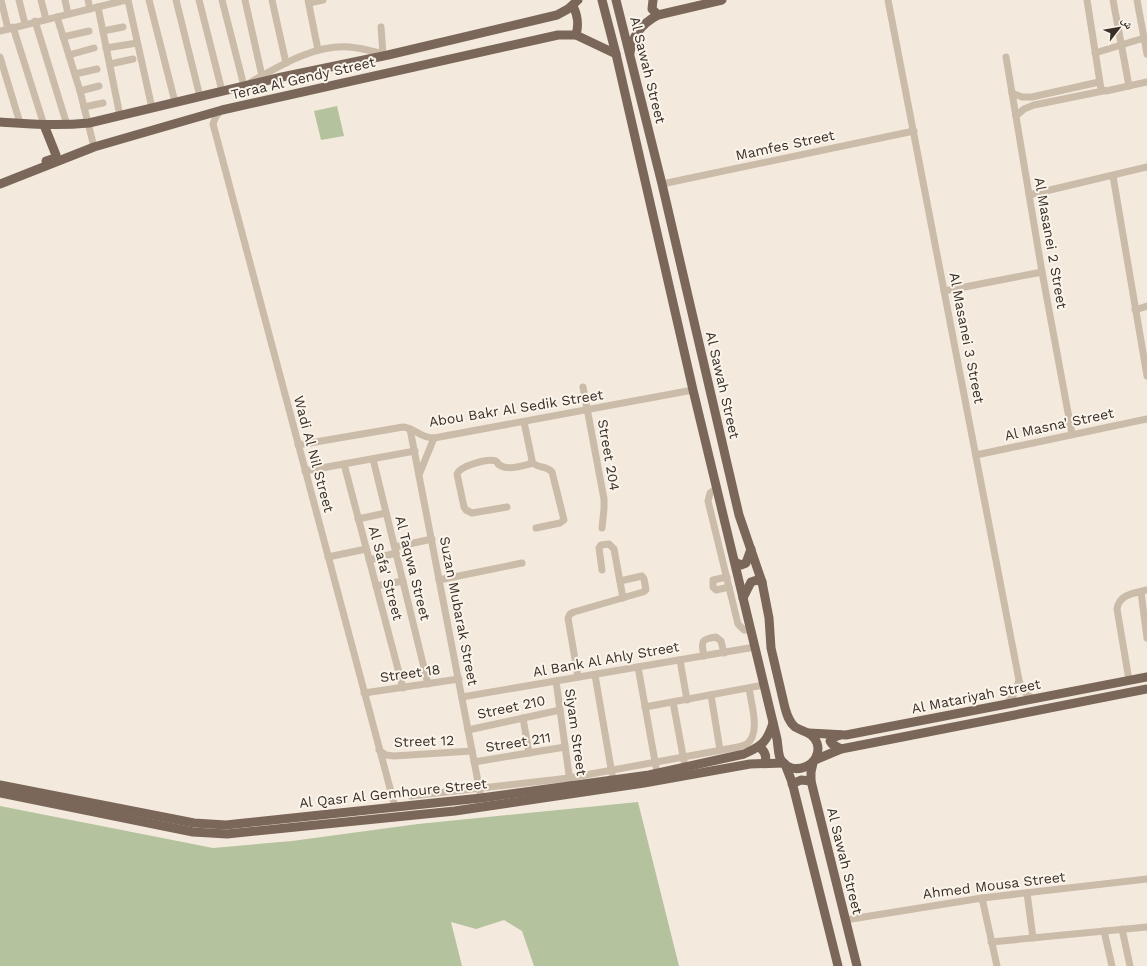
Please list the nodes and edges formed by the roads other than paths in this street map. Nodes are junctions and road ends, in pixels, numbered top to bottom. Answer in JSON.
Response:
{"nodes":[{"id":1,"x":1,"y":0,"type":"edge"},
{"id":2,"x":19,"y":0,"type":"edge"},
{"id":3,"x":41,"y":0,"type":"edge"},
{"id":4,"x":65,"y":0,"type":"edge"},
{"id":5,"x":88,"y":0,"type":"edge"},
{"id":6,"x":127,"y":0,"type":"edge"},
{"id":7,"x":149,"y":0,"type":"edge"},
{"id":8,"x":176,"y":0,"type":"edge"},
{"id":9,"x":199,"y":0,"type":"edge"},
{"id":10,"x":222,"y":0,"type":"edge"},
{"id":11,"x":245,"y":0,"type":"edge"},
{"id":12,"x":272,"y":0,"type":"edge"},
{"id":13,"x":323,"y":0,"type":"edge"},
{"id":14,"x":602,"y":0,"type":"edge"},
{"id":15,"x":616,"y":0,"type":"edge"},
{"id":16,"x":653,"y":0,"type":"edge"},
{"id":17,"x":722,"y":0,"type":"edge"},
{"id":18,"x":888,"y":0,"type":"edge"},
{"id":19,"x":1087,"y":0,"type":"edge"},
{"id":20,"x":1113,"y":0,"type":"edge"},
{"id":21,"x":1137,"y":0,"type":"edge"},
{"id":22,"x":112,"y":2,"type":"edge"},
{"id":23,"x":309,"y":2,"type":"edge"},
{"id":24,"x":576,"y":3,"type":"edge"},
{"id":25,"x":94,"y":8,"type":"junction"},
{"id":26,"x":68,"y":14,"type":"junction"},
{"id":27,"x":658,"y":15,"type":"junction"},
{"id":28,"x":57,"y":17,"type":"junction"},
{"id":29,"x":46,"y":19,"type":"junction"},
{"id":30,"x":36,"y":22,"type":"junction"},
{"id":31,"x":25,"y":24,"type":"junction"},
{"id":32,"x":1144,"y":24,"type":"edge"},
{"id":33,"x":123,"y":27,"type":"dead end"},
{"id":34,"x":381,"y":27,"type":"dead end"},
{"id":35,"x":11,"y":28,"type":"junction"},
{"id":36,"x":90,"y":30,"type":"dead end"},
{"id":37,"x":0,"y":31,"type":"edge"},
{"id":38,"x":103,"y":31,"type":"junction"},
{"id":39,"x":576,"y":35,"type":"junction"},
{"id":40,"x":63,"y":37,"type":"junction"},
{"id":41,"x":1145,"y":42,"type":"edge"},
{"id":42,"x":137,"y":43,"type":"junction"},
{"id":43,"x":1121,"y":44,"type":"junction"},
{"id":44,"x":94,"y":48,"type":"dead end"},
{"id":45,"x":106,"y":48,"type":"junction"},
{"id":46,"x":414,"y":49,"type":"junction"},
{"id":47,"x":318,"y":50,"type":"junction"},
{"id":48,"x":1095,"y":53,"type":"junction"},
{"id":49,"x":386,"y":54,"type":"junction"},
{"id":50,"x":616,"y":54,"type":"junction"},
{"id":51,"x":1147,"y":54,"type":"edge"},
{"id":52,"x":69,"y":55,"type":"junction"},
{"id":53,"x":630,"y":56,"type":"junction"},
{"id":54,"x":0,"y":57,"type":"edge"},
{"id":55,"x":1006,"y":57,"type":"dead end"},
{"id":56,"x":133,"y":59,"type":"dead end"},
{"id":57,"x":286,"y":63,"type":"junction"},
{"id":58,"x":110,"y":64,"type":"junction"},
{"id":59,"x":418,"y":66,"type":"junction"},
{"id":60,"x":97,"y":69,"type":"dead end"},
{"id":61,"x":75,"y":74,"type":"junction"},
{"id":62,"x":262,"y":76,"type":"junction"},
{"id":63,"x":1099,"y":82,"type":"junction"},
{"id":64,"x":1147,"y":82,"type":"edge"},
{"id":65,"x":99,"y":86,"type":"dead end"},
{"id":66,"x":245,"y":86,"type":"junction"},
{"id":67,"x":1129,"y":86,"type":"junction"},
{"id":68,"x":80,"y":91,"type":"junction"},
{"id":69,"x":222,"y":91,"type":"junction"},
{"id":70,"x":1103,"y":91,"type":"junction"},
{"id":71,"x":1012,"y":93,"type":"junction"},
{"id":72,"x":200,"y":97,"type":"junction"},
{"id":73,"x":175,"y":102,"type":"junction"},
{"id":74,"x":103,"y":103,"type":"dead end"},
{"id":75,"x":84,"y":107,"type":"junction"},
{"id":76,"x":152,"y":108,"type":"junction"},
{"id":77,"x":222,"y":110,"type":"junction"},
{"id":78,"x":120,"y":116,"type":"junction"},
{"id":79,"x":1016,"y":116,"type":"junction"},
{"id":80,"x":0,"y":122,"type":"edge"},
{"id":81,"x":20,"y":123,"type":"junction"},
{"id":82,"x":88,"y":123,"type":"junction"},
{"id":83,"x":44,"y":125,"type":"junction"},
{"id":84,"x":67,"y":125,"type":"junction"},
{"id":85,"x":914,"y":131,"type":"junction"},
{"id":86,"x":94,"y":146,"type":"junction"},
{"id":87,"x":654,"y":153,"type":"junction"},
{"id":88,"x":57,"y":159,"type":"junction"},
{"id":89,"x":641,"y":164,"type":"junction"},
{"id":90,"x":1147,"y":167,"type":"edge"},
{"id":91,"x":1113,"y":176,"type":"junction"},
{"id":92,"x":0,"y":178,"type":"edge"},
{"id":93,"x":0,"y":184,"type":"edge"},
{"id":94,"x":662,"y":184,"type":"junction"},
{"id":95,"x":1029,"y":195,"type":"junction"},
{"id":96,"x":650,"y":201,"type":"junction"},
{"id":97,"x":1042,"y":272,"type":"junction"},
{"id":98,"x":944,"y":291,"type":"junction"},
{"id":99,"x":1147,"y":306,"type":"edge"},
{"id":100,"x":1135,"y":310,"type":"junction"},
{"id":101,"x":1144,"y":337,"type":"edge"},
{"id":102,"x":1146,"y":361,"type":"edge"},
{"id":103,"x":1147,"y":376,"type":"edge"},
{"id":104,"x":583,"y":387,"type":"dead end"},
{"id":105,"x":693,"y":390,"type":"junction"},
{"id":106,"x":588,"y":410,"type":"junction"},
{"id":107,"x":1147,"y":418,"type":"edge"},
{"id":108,"x":524,"y":422,"type":"junction"},
{"id":109,"x":410,"y":429,"type":"junction"},
{"id":110,"x":1072,"y":434,"type":"junction"},
{"id":111,"x":434,"y":438,"type":"junction"},
{"id":112,"x":298,"y":445,"type":"junction"},
{"id":113,"x":415,"y":451,"type":"junction"},
{"id":114,"x":976,"y":455,"type":"junction"},
{"id":115,"x":373,"y":459,"type":"junction"},
{"id":116,"x":532,"y":462,"type":"junction"},
{"id":117,"x":344,"y":464,"type":"junction"},
{"id":118,"x":305,"y":471,"type":"junction"},
{"id":119,"x":419,"y":475,"type":"junction"},
{"id":120,"x":717,"y":488,"type":"junction"},
{"id":121,"x":507,"y":507,"type":"dead end"},
{"id":122,"x":386,"y":513,"type":"junction"},
{"id":123,"x":358,"y":519,"type":"junction"},
{"id":124,"x":536,"y":528,"type":"dead end"},
{"id":125,"x":602,"y":528,"type":"dead end"},
{"id":126,"x":432,"y":539,"type":"junction"},
{"id":127,"x":751,"y":548,"type":"junction"},
{"id":128,"x":366,"y":549,"type":"junction"},
{"id":129,"x":395,"y":550,"type":"junction"},
{"id":130,"x":328,"y":557,"type":"junction"},
{"id":131,"x":369,"y":560,"type":"junction"},
{"id":132,"x":735,"y":562,"type":"junction"},
{"id":133,"x":522,"y":563,"type":"dead end"},
{"id":134,"x":602,"y":570,"type":"dead end"},
{"id":135,"x":727,"y":577,"type":"junction"},
{"id":136,"x":439,"y":580,"type":"junction"},
{"id":137,"x":403,"y":581,"type":"junction"},
{"id":138,"x":620,"y":581,"type":"junction"},
{"id":139,"x":762,"y":582,"type":"junction"},
{"id":140,"x":376,"y":586,"type":"junction"},
{"id":141,"x":729,"y":587,"type":"junction"},
{"id":142,"x":1144,"y":591,"type":"edge"},
{"id":143,"x":623,"y":598,"type":"junction"},
{"id":144,"x":743,"y":598,"type":"junction"},
{"id":145,"x":751,"y":630,"type":"junction"},
{"id":146,"x":1147,"y":638,"type":"edge"},
{"id":147,"x":755,"y":647,"type":"junction"},
{"id":148,"x":724,"y":652,"type":"junction"},
{"id":149,"x":704,"y":656,"type":"junction"},
{"id":150,"x":680,"y":660,"type":"junction"},
{"id":151,"x":638,"y":667,"type":"junction"},
{"id":152,"x":596,"y":675,"type":"junction"},
{"id":153,"x":578,"y":677,"type":"junction"},
{"id":154,"x":1147,"y":677,"type":"edge"},
{"id":155,"x":458,"y":679,"type":"junction"},
{"id":156,"x":1019,"y":680,"type":"junction"},
{"id":157,"x":1129,"y":680,"type":"junction"},
{"id":158,"x":556,"y":681,"type":"junction"},
{"id":159,"x":428,"y":684,"type":"junction"},
{"id":160,"x":764,"y":686,"type":"junction"},
{"id":161,"x":403,"y":688,"type":"junction"},
{"id":162,"x":749,"y":688,"type":"junction"},
{"id":163,"x":1147,"y":689,"type":"edge"},
{"id":164,"x":364,"y":693,"type":"junction"},
{"id":165,"x":710,"y":695,"type":"junction"},
{"id":166,"x":462,"y":697,"type":"junction"},
{"id":167,"x":1034,"y":699,"type":"junction"},
{"id":168,"x":687,"y":700,"type":"junction"},
{"id":169,"x":673,"y":702,"type":"junction"},
{"id":170,"x":1006,"y":704,"type":"junction"},
{"id":171,"x":645,"y":708,"type":"junction"},
{"id":172,"x":560,"y":710,"type":"junction"},
{"id":173,"x":523,"y":718,"type":"junction"},
{"id":174,"x":773,"y":723,"type":"junction"},
{"id":175,"x":468,"y":730,"type":"junction"},
{"id":176,"x":809,"y":733,"type":"junction"},
{"id":177,"x":842,"y":735,"type":"junction"},
{"id":178,"x":565,"y":747,"type":"junction"},
{"id":179,"x":759,"y":747,"type":"junction"},
{"id":180,"x":841,"y":749,"type":"junction"},
{"id":181,"x":379,"y":750,"type":"junction"},
{"id":182,"x":720,"y":750,"type":"junction"},
{"id":183,"x":472,"y":751,"type":"junction"},
{"id":184,"x":529,"y":753,"type":"junction"},
{"id":185,"x":683,"y":757,"type":"junction"},
{"id":186,"x":814,"y":761,"type":"junction"},
{"id":187,"x":474,"y":762,"type":"junction"},
{"id":188,"x":655,"y":762,"type":"junction"},
{"id":189,"x":765,"y":763,"type":"junction"},
{"id":190,"x":784,"y":763,"type":"junction"},
{"id":191,"x":685,"y":767,"type":"junction"},
{"id":192,"x":611,"y":771,"type":"junction"},
{"id":193,"x":657,"y":773,"type":"junction"},
{"id":194,"x":613,"y":780,"type":"junction"},
{"id":195,"x":811,"y":781,"type":"junction"},
{"id":196,"x":570,"y":782,"type":"junction"},
{"id":197,"x":792,"y":784,"type":"junction"},
{"id":198,"x":0,"y":785,"type":"edge"},
{"id":199,"x":0,"y":793,"type":"edge"},
{"id":200,"x":480,"y":793,"type":"junction"},
{"id":201,"x":411,"y":796,"type":"dead end"},
{"id":202,"x":395,"y":807,"type":"junction"},
{"id":203,"x":108,"y":810,"type":"junction"},
{"id":204,"x":123,"y":813,"type":"junction"},
{"id":205,"x":1147,"y":879,"type":"edge"},
{"id":206,"x":1027,"y":893,"type":"junction"},
{"id":207,"x":982,"y":898,"type":"junction"},
{"id":208,"x":845,"y":920,"type":"junction"},
{"id":209,"x":1147,"y":927,"type":"edge"},
{"id":210,"x":1122,"y":929,"type":"junction"},
{"id":211,"x":1104,"y":931,"type":"junction"},
{"id":212,"x":1033,"y":938,"type":"junction"},
{"id":213,"x":991,"y":942,"type":"junction"},
{"id":214,"x":838,"y":966,"type":"edge"},
{"id":215,"x":856,"y":966,"type":"edge"},
{"id":216,"x":997,"y":966,"type":"edge"},
{"id":217,"x":1112,"y":966,"type":"edge"},
{"id":218,"x":1130,"y":966,"type":"edge"}],
"edges":[{"from":1,"to":35,"type":"street"},
{"from":2,"to":31,"type":"street"},
{"from":3,"to":29,"type":"street"},
{"from":4,"to":26,"type":"street"},
{"from":5,"to":25,"type":"street"},
{"from":6,"to":22,"type":"street"},
{"from":6,"to":42,"type":"street"},
{"from":7,"to":73,"type":"street"},
{"from":8,"to":72,"type":"street"},
{"from":9,"to":69,"type":"street"},
{"from":10,"to":66,"type":"street"},
{"from":11,"to":62,"type":"street"},
{"from":12,"to":57,"type":"street"},
{"from":13,"to":23,"type":"street"},
{"from":14,"to":50,"type":"main road","name":"Al Sawah Street"},
{"from":15,"to":53,"type":"main road","name":"Al Sawah Street"},
{"from":16,"to":27,"type":"main road"},
{"from":17,"to":27,"type":"main road"},
{"from":18,"to":85,"type":"street","name":"Al Masanei 3 Street"},
{"from":19,"to":48,"type":"street"},
{"from":20,"to":43,"type":"street"},
{"from":21,"to":32,"type":"street"},
{"from":22,"to":25,"type":"street"},
{"from":23,"to":47,"type":"street"},
{"from":24,"to":39,"type":"main road"},
{"from":24,"to":46,"type":"main road","name":"Teraa Al Gendy Street"},
{"from":25,"to":26,"type":"street"},
{"from":25,"to":38,"type":"street"},
{"from":26,"to":28,"type":"street"},
{"from":27,"to":53,"type":"main road"},
{"from":28,"to":29,"type":"street"},
{"from":28,"to":40,"type":"street"},
{"from":29,"to":30,"type":"street"},
{"from":30,"to":31,"type":"street"},
{"from":30,"to":84,"type":"street"},
{"from":31,"to":35,"type":"street"},
{"from":32,"to":41,"type":"street"},
{"from":33,"to":38,"type":"street"},
{"from":34,"to":49,"type":"street"},
{"from":35,"to":37,"type":"street"},
{"from":35,"to":83,"type":"street"},
{"from":36,"to":40,"type":"street"},
{"from":38,"to":45,"type":"street"},
{"from":39,"to":50,"type":"main road","name":"Teraa Al Gendy Street"},
{"from":39,"to":59,"type":"main road","name":"Teraa Al Gendy Street"},
{"from":40,"to":52,"type":"street"},
{"from":41,"to":43,"type":"street"},
{"from":41,"to":51,"type":"street"},
{"from":42,"to":45,"type":"street"},
{"from":42,"to":76,"type":"street"},
{"from":43,"to":48,"type":"street"},
{"from":43,"to":67,"type":"street"},
{"from":44,"to":52,"type":"street"},
{"from":45,"to":58,"type":"street"},
{"from":46,"to":49,"type":"main road","name":"Teraa Al Gendy Street"},
{"from":46,"to":59,"type":"main road"},
{"from":47,"to":49,"type":"street"},
{"from":47,"to":57,"type":"street"},
{"from":48,"to":63,"type":"street"},
{"from":49,"to":66,"type":"main road","name":"Teraa Al Gendy Street"},
{"from":50,"to":89,"type":"main road","name":"Al Sawah Street"},
{"from":52,"to":61,"type":"street"},
{"from":53,"to":87,"type":"main road","name":"Al Sawah Street"},
{"from":54,"to":81,"type":"street"},
{"from":55,"to":71,"type":"street","name":"Al Masanei 2 Street"},
{"from":56,"to":58,"type":"street"},
{"from":57,"to":62,"type":"street"},
{"from":58,"to":78,"type":"street"},
{"from":59,"to":77,"type":"main road","name":"Teraa Al Gendy Street"},
{"from":60,"to":61,"type":"street"},
{"from":61,"to":68,"type":"street"},
{"from":62,"to":66,"type":"street"},
{"from":63,"to":70,"type":"street"},
{"from":63,"to":71,"type":"street"},
{"from":64,"to":67,"type":"street"},
{"from":65,"to":68,"type":"street"},
{"from":66,"to":69,"type":"main road","name":"Teraa Al Gendy Street"},
{"from":67,"to":70,"type":"street"},
{"from":68,"to":75,"type":"street"},
{"from":69,"to":72,"type":"main road","name":"Teraa Al Gendy Street"},
{"from":70,"to":79,"type":"street"},
{"from":71,"to":79,"type":"street","name":"Al Masanei 2 Street"},
{"from":72,"to":73,"type":"main road","name":"Teraa Al Gendy Street"},
{"from":73,"to":76,"type":"main road","name":"Teraa Al Gendy Street"},
{"from":74,"to":75,"type":"street"},
{"from":75,"to":82,"type":"street"},
{"from":76,"to":78,"type":"main road","name":"Teraa Al Gendy Street"},
{"from":77,"to":86,"type":"main road","name":"Teraa Al Gendy Street"},
{"from":77,"to":112,"type":"street","name":"Wadi Al Nil Street"},
{"from":78,"to":82,"type":"main road","name":"Teraa Al Gendy Street"},
{"from":79,"to":95,"type":"street","name":"Al Masanei 2 Street"},
{"from":80,"to":81,"type":"main road","name":"Teraa Al Gendy Street"},
{"from":81,"to":83,"type":"main road","name":"Teraa Al Gendy Street"},
{"from":82,"to":84,"type":"main road","name":"Teraa Al Gendy Street"},
{"from":82,"to":86,"type":"street"},
{"from":83,"to":84,"type":"main road","name":"Teraa Al Gendy Street"},
{"from":83,"to":88,"type":"main road"},
{"from":85,"to":94,"type":"street","name":"Mamfes Street"},
{"from":85,"to":98,"type":"street","name":"Al Masanei 3 Street"},
{"from":86,"to":88,"type":"main road","name":"Teraa Al Gendy Street"},
{"from":87,"to":89,"type":"main road"},
{"from":87,"to":94,"type":"main road","name":"Al Sawah Street"},
{"from":88,"to":92,"type":"main road"},
{"from":88,"to":93,"type":"main road","name":"Teraa Al Gendy Street"},
{"from":89,"to":96,"type":"main road","name":"Al Sawah Street"},
{"from":90,"to":91,"type":"street"},
{"from":91,"to":95,"type":"street"},
{"from":91,"to":100,"type":"street"},
{"from":94,"to":96,"type":"main road"},
{"from":94,"to":127,"type":"main road","name":"Al Sawah Street"},
{"from":95,"to":97,"type":"street","name":"Al Masanei 2 Street"},
{"from":96,"to":105,"type":"main road","name":"Al Sawah Street"},
{"from":97,"to":98,"type":"street"},
{"from":97,"to":110,"type":"street","name":"Al Masanei 2 Street"},
{"from":98,"to":114,"type":"street","name":"Al Masanei 3 Street"},
{"from":99,"to":100,"type":"street"},
{"from":100,"to":101,"type":"street"},
{"from":101,"to":102,"type":"street"},
{"from":102,"to":103,"type":"street"},
{"from":104,"to":106,"type":"street","name":"Street 204"},
{"from":105,"to":106,"type":"street","name":"Abou Bakr Al Sedik Street"},
{"from":105,"to":120,"type":"main road","name":"Al Sawah Street"},
{"from":106,"to":108,"type":"street","name":"Abou Bakr Al Sedik Street"},
{"from":106,"to":125,"type":"street","name":"Street 204"},
{"from":107,"to":110,"type":"street","name":"Al Masna' Street"},
{"from":108,"to":111,"type":"street","name":"Abou Bakr Al Sedik Street"},
{"from":108,"to":116,"type":"street"},
{"from":109,"to":111,"type":"street","name":"Abou Bakr Al Sedik Street"},
{"from":109,"to":112,"type":"street","name":"Abou Bakr Al Sedik Street"},
{"from":109,"to":113,"type":"street","name":"Suzan Mubarak Street"},
{"from":110,"to":114,"type":"street","name":"Al Masna' Street"},
{"from":111,"to":119,"type":"street"},
{"from":112,"to":118,"type":"street","name":"Wadi Al Nil Street"},
{"from":113,"to":115,"type":"street"},
{"from":113,"to":119,"type":"street","name":"Suzan Mubarak Street"},
{"from":114,"to":156,"type":"street","name":"Al Masanei 3 Street"},
{"from":115,"to":117,"type":"street"},
{"from":115,"to":122,"type":"street","name":"Al Taqwa Street"},
{"from":116,"to":121,"type":"street"},
{"from":116,"to":124,"type":"street"},
{"from":117,"to":118,"type":"street"},
{"from":117,"to":123,"type":"street","name":"Al Safa' Street"},
{"from":118,"to":130,"type":"street","name":"Wadi Al Nil Street"},
{"from":119,"to":126,"type":"street","name":"Suzan Mubarak Street"},
{"from":120,"to":132,"type":"main road","name":"Al Sawah Street"},
{"from":120,"to":135,"type":"street"},
{"from":122,"to":123,"type":"street"},
{"from":122,"to":129,"type":"street","name":"Al Taqwa Street"},
{"from":123,"to":128,"type":"street","name":"Al Safa' Street"},
{"from":126,"to":129,"type":"street"},
{"from":126,"to":136,"type":"street","name":"Suzan Mubarak Street"},
{"from":127,"to":132,"type":"main road"},
{"from":127,"to":139,"type":"main road","name":"Al Sawah Street"},
{"from":128,"to":130,"type":"street"},
{"from":128,"to":131,"type":"street","name":"Al Safa' Street"},
{"from":129,"to":131,"type":"street"},
{"from":129,"to":137,"type":"street","name":"Al Taqwa Street"},
{"from":130,"to":164,"type":"street","name":"Wadi Al Nil Street"},
{"from":131,"to":140,"type":"street","name":"Al Safa' Street"},
{"from":132,"to":144,"type":"main road","name":"Al Sawah Street"},
{"from":133,"to":136,"type":"street"},
{"from":134,"to":138,"type":"street"},
{"from":135,"to":141,"type":"street"},
{"from":135,"to":141,"type":"street"},
{"from":136,"to":155,"type":"street","name":"Suzan Mubarak Street"},
{"from":137,"to":140,"type":"street"},
{"from":137,"to":159,"type":"street","name":"Al Taqwa Street"},
{"from":138,"to":143,"type":"street"},
{"from":138,"to":143,"type":"street"},
{"from":139,"to":144,"type":"main road"},
{"from":139,"to":176,"type":"main road","name":"Al Sawah Street"},
{"from":140,"to":161,"type":"street","name":"Al Safa' Street"},
{"from":141,"to":145,"type":"street"},
{"from":142,"to":146,"type":"street"},
{"from":142,"to":157,"type":"street"},
{"from":143,"to":153,"type":"street"},
{"from":144,"to":145,"type":"main road","name":"Al Sawah Street"},
{"from":145,"to":147,"type":"main road","name":"Al Sawah Street"},
{"from":147,"to":148,"type":"street","name":"Al Bank Al Ahly Street"},
{"from":147,"to":160,"type":"main road","name":"Al Sawah Street"},
{"from":148,"to":149,"type":"street","name":"Al Bank Al Ahly Street"},
{"from":148,"to":149,"type":"street"},
{"from":149,"to":150,"type":"street","name":"Al Bank Al Ahly Street"},
{"from":150,"to":151,"type":"street","name":"Al Bank Al Ahly Street"},
{"from":150,"to":168,"type":"street"},
{"from":151,"to":152,"type":"street","name":"Al Bank Al Ahly Street"},
{"from":151,"to":171,"type":"street"},
{"from":152,"to":153,"type":"street","name":"Al Bank Al Ahly Street"},
{"from":152,"to":192,"type":"street"},
{"from":153,"to":158,"type":"street","name":"Al Bank Al Ahly Street"},
{"from":154,"to":157,"type":"main road","name":"Al Matariyah Street"},
{"from":155,"to":159,"type":"street","name":"Street 18"},
{"from":155,"to":166,"type":"street","name":"Suzan Mubarak Street"},
{"from":156,"to":167,"type":"street","name":"Al Masanei 3 Street"},
{"from":156,"to":170,"type":"street"},
{"from":157,"to":167,"type":"main road","name":"Al Matariyah Street"},
{"from":158,"to":166,"type":"street","name":"Al Bank Al Ahly Street"},
{"from":158,"to":172,"type":"street","name":"Siyam Street"},
{"from":159,"to":161,"type":"street","name":"Street 18"},
{"from":160,"to":162,"type":"street"},
{"from":160,"to":174,"type":"main road","name":"Al Sawah Street"},
{"from":161,"to":164,"type":"street","name":"Street 18"},
{"from":162,"to":165,"type":"street"},
{"from":162,"to":182,"type":"street"},
{"from":163,"to":180,"type":"main road","name":"Al Matariyah Street"},
{"from":164,"to":181,"type":"street","name":"Wadi Al Nil Street"},
{"from":165,"to":168,"type":"street"},
{"from":165,"to":182,"type":"street"},
{"from":166,"to":175,"type":"street","name":"Suzan Mubarak Street"},
{"from":167,"to":170,"type":"main road","name":"Al Matariyah Street"},
{"from":168,"to":169,"type":"street"},
{"from":169,"to":171,"type":"street"},
{"from":169,"to":185,"type":"street"},
{"from":170,"to":177,"type":"main road","name":"Al Matariyah Street"},
{"from":171,"to":188,"type":"street"},
{"from":172,"to":173,"type":"street","name":"Street 210"},
{"from":172,"to":178,"type":"street","name":"Siyam Street"},
{"from":173,"to":175,"type":"street","name":"Street 210"},
{"from":173,"to":184,"type":"street"},
{"from":174,"to":179,"type":"main road"},
{"from":174,"to":190,"type":"main road","name":"Al Sawah Street"},
{"from":175,"to":183,"type":"street","name":"Suzan Mubarak Street"},
{"from":176,"to":177,"type":"main road","name":"Al Matariyah Street"},
{"from":176,"to":186,"type":"main road","name":"Al Sawah Street"},
{"from":177,"to":180,"type":"main road"},
{"from":178,"to":184,"type":"street","name":"Street 211"},
{"from":178,"to":196,"type":"street","name":"Siyam Street"},
{"from":179,"to":189,"type":"main road"},
{"from":179,"to":191,"type":"main road","name":"Al Qasr Al Gemhoure Street"},
{"from":180,"to":186,"type":"main road","name":"Al Matariyah Street"},
{"from":181,"to":183,"type":"street","name":"Street 12"},
{"from":181,"to":202,"type":"street","name":"Wadi Al Nil Street"},
{"from":182,"to":185,"type":"street"},
{"from":183,"to":187,"type":"street","name":"Suzan Mubarak Street"},
{"from":184,"to":187,"type":"street","name":"Street 211"},
{"from":185,"to":188,"type":"street"},
{"from":185,"to":191,"type":"street"},
{"from":186,"to":190,"type":"main road"},
{"from":186,"to":195,"type":"main road","name":"Al Sawah Street"},
{"from":187,"to":200,"type":"street","name":"Suzan Mubarak Street"},
{"from":188,"to":192,"type":"street"},
{"from":188,"to":193,"type":"street"},
{"from":189,"to":190,"type":"main road","name":"Al Qasr Al Gemhoure Street"},
{"from":189,"to":204,"type":"main road","name":"Al Qasr Al Gemhoure Street"},
{"from":190,"to":197,"type":"main road","name":"Al Sawah Street"},
{"from":191,"to":193,"type":"main road","name":"Al Qasr Al Gemhoure Street"},
{"from":192,"to":194,"type":"street"},
{"from":192,"to":196,"type":"street"},
{"from":193,"to":194,"type":"main road","name":"Al Qasr Al Gemhoure Street"},
{"from":194,"to":196,"type":"main road","name":"Al Qasr Al Gemhoure Street"},
{"from":195,"to":197,"type":"main road"},
{"from":195,"to":208,"type":"main road","name":"Al Sawah Street"},
{"from":196,"to":200,"type":"main road","name":"Al Qasr Al Gemhoure Street"},
{"from":197,"to":214,"type":"main road","name":"Al Sawah Street"},
{"from":198,"to":203,"type":"main road","name":"Al Qasr Al Gemhoure Street"},
{"from":199,"to":203,"type":"main road","name":"Al Qasr Al Gemhoure Street"},
{"from":200,"to":201,"type":"street"},
{"from":200,"to":202,"type":"main road","name":"Al Qasr Al Gemhoure Street"},
{"from":202,"to":204,"type":"main road","name":"Al Qasr Al Gemhoure Street"},
{"from":203,"to":204,"type":"main road","name":"Al Qasr Al Gemhoure Street"},
{"from":205,"to":206,"type":"street","name":"Ahmed Mousa Street"},
{"from":206,"to":207,"type":"street","name":"Ahmed Mousa Street"},
{"from":206,"to":212,"type":"street"},
{"from":207,"to":208,"type":"street","name":"Ahmed Mousa Street"},
{"from":207,"to":213,"type":"street"},
{"from":208,"to":215,"type":"main road","name":"Al Sawah Street"},
{"from":209,"to":210,"type":"street"},
{"from":210,"to":211,"type":"street"},
{"from":210,"to":218,"type":"street"},
{"from":211,"to":212,"type":"street"},
{"from":211,"to":217,"type":"street"},
{"from":212,"to":213,"type":"street"},
{"from":213,"to":216,"type":"street"}]}
